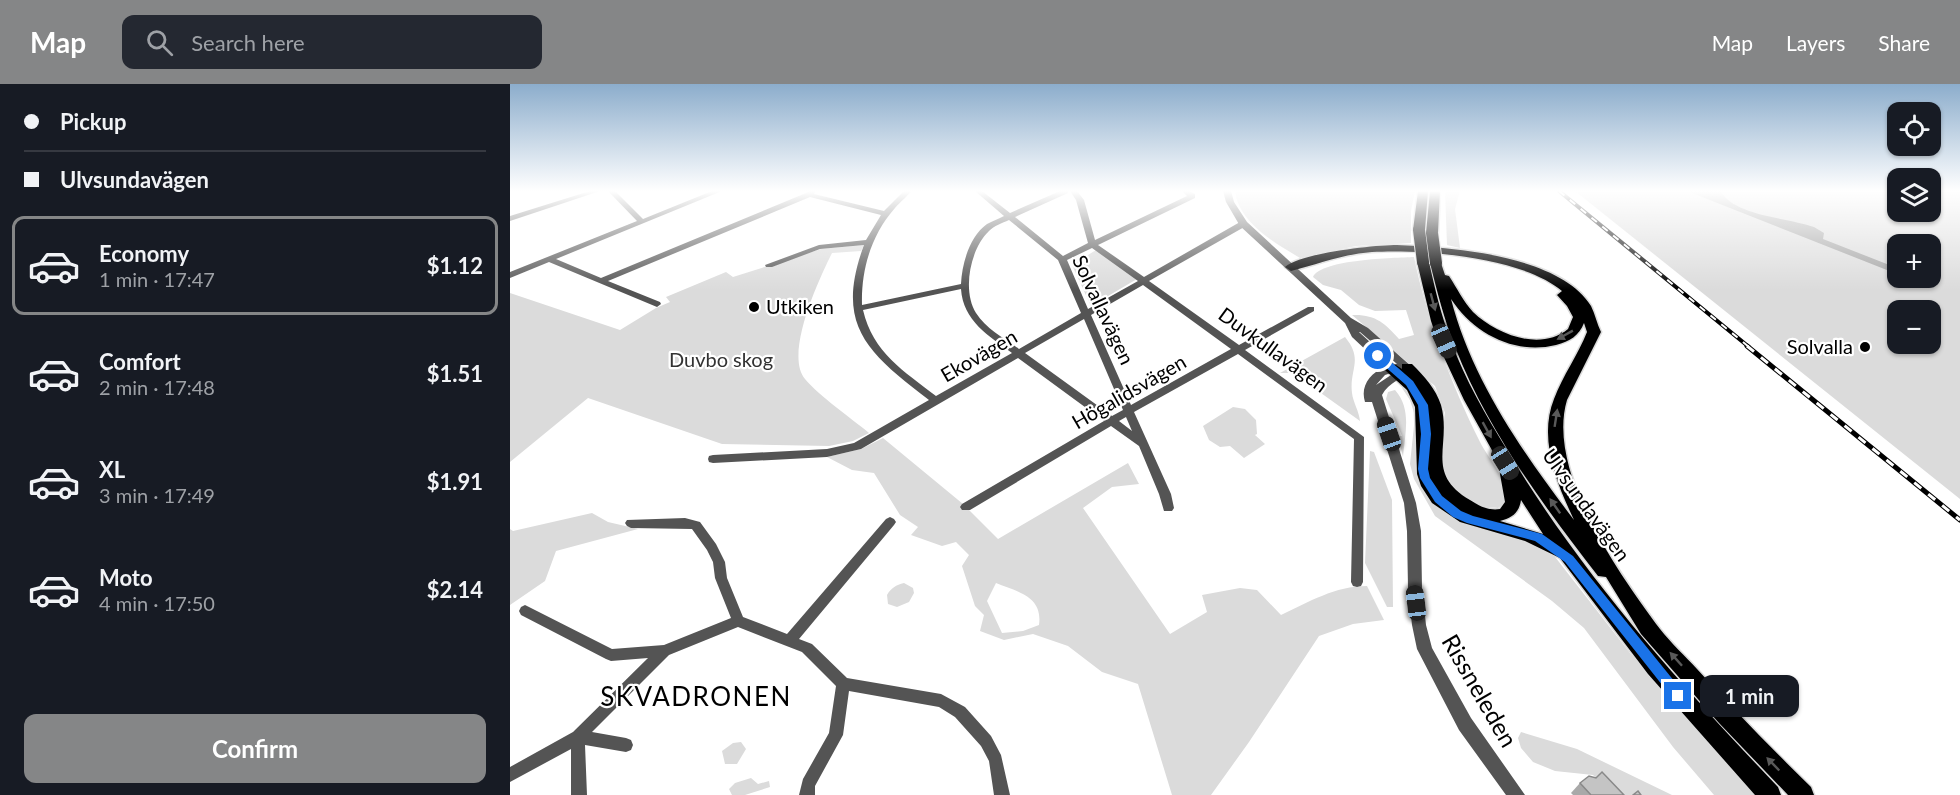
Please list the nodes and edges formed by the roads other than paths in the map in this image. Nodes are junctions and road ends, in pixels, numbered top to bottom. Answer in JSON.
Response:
{"nodes":[{"id":1,"x":633,"y":224,"type":"edge"},
{"id":2,"x":737,"y":224,"type":"edge"},
{"id":3,"x":880,"y":224,"type":"edge"},
{"id":4,"x":996,"y":224,"type":"edge"},
{"id":5,"x":1019,"y":224,"type":"edge"},
{"id":6,"x":1087,"y":224,"type":"edge"},
{"id":7,"x":1130,"y":224,"type":"edge"},
{"id":8,"x":1243,"y":224,"type":"joint"},
{"id":9,"x":1420,"y":224,"type":"edge"},
{"id":10,"x":1433,"y":224,"type":"edge"},
{"id":11,"x":869,"y":242,"type":"junction"},
{"id":12,"x":1092,"y":244,"type":"junction"},
{"id":13,"x":548,"y":259,"type":"junction"},
{"id":14,"x":1062,"y":259,"type":"junction"},
{"id":15,"x":1430,"y":263,"type":"junction"},
{"id":16,"x":769,"y":265,"type":"dead end"},
{"id":17,"x":1294,"y":269,"type":"junction"},
{"id":18,"x":510,"y":275,"type":"edge"},
{"id":19,"x":603,"y":280,"type":"junction"},
{"id":20,"x":1144,"y":280,"type":"junction"},
{"id":21,"x":964,"y":286,"type":"junction"},
{"id":22,"x":657,"y":304,"type":"dead end"},
{"id":23,"x":858,"y":309,"type":"junction"},
{"id":24,"x":1311,"y":309,"type":"dead end"},
{"id":25,"x":1086,"y":315,"type":"junction"},
{"id":26,"x":1240,"y":349,"type":"junction"},
{"id":27,"x":1017,"y":354,"type":"junction"},
{"id":28,"x":1400,"y":370,"type":"junction"},
{"id":29,"x":936,"y":401,"type":"junction"},
{"id":30,"x":1130,"y":410,"type":"junction"},
{"id":31,"x":1113,"y":422,"type":"junction"},
{"id":32,"x":1143,"y":444,"type":"junction"},
{"id":33,"x":713,"y":459,"type":"dead end"},
{"id":34,"x":1505,"y":463,"type":"junction"},
{"id":35,"x":966,"y":507,"type":"dead end"},
{"id":36,"x":1168,"y":508,"type":"dead end"},
{"id":37,"x":890,"y":522,"type":"dead end"},
{"id":38,"x":631,"y":523,"type":"dead end"},
{"id":39,"x":1569,"y":559,"type":"junction"},
{"id":40,"x":1357,"y":582,"type":"dead end"},
{"id":41,"x":525,"y":611,"type":"dead end"},
{"id":42,"x":738,"y":621,"type":"junction"},
{"id":43,"x":1655,"y":636,"type":"junction"},
{"id":44,"x":789,"y":641,"type":"junction"},
{"id":45,"x":664,"y":651,"type":"junction"},
{"id":46,"x":843,"y":684,"type":"junction"},
{"id":47,"x":578,"y":737,"type":"junction"},
{"id":48,"x":626,"y":745,"type":"dead end"},
{"id":49,"x":510,"y":775,"type":"edge"},
{"id":50,"x":579,"y":795,"type":"edge"},
{"id":51,"x":807,"y":795,"type":"edge"},
{"id":52,"x":1002,"y":795,"type":"edge"},
{"id":53,"x":1516,"y":795,"type":"edge"},
{"id":54,"x":1770,"y":795,"type":"edge"},
{"id":55,"x":1803,"y":795,"type":"edge"}],
"edges":[{"from":1,"to":13,"type":"street"},
{"from":2,"to":19,"type":"street"},
{"from":3,"to":11,"type":"street"},
{"from":4,"to":21,"type":"street"},
{"from":5,"to":14,"type":"street","name":"Solvallavägen"},
{"from":6,"to":12,"type":"street"},
{"from":7,"to":12,"type":"street"},
{"from":8,"to":17,"type":"street"},
{"from":8,"to":20,"type":"street","name":"Ekovägen"},
{"from":9,"to":15,"type":"main road","name":"Ulvsundavägen","bridge":true},
{"from":10,"to":15,"type":"main road","name":"Ulvsundavägen","bridge":true},
{"from":11,"to":16,"type":"street"},
{"from":11,"to":23,"type":"street"},
{"from":12,"to":14,"type":"street"},
{"from":12,"to":20,"type":"street","name":"Duvkullavägen"},
{"from":13,"to":18,"type":"street"},
{"from":13,"to":19,"type":"street"},
{"from":14,"to":25,"type":"street","name":"Solvallavägen"},
{"from":17,"to":15,"type":"main road","one_way":true},
{"from":15,"to":34,"type":"main road","name":"Ulvsundavägen","one_way":true},
{"from":43,"to":15,"type":"main road","name":"Ulvsundavägen","one_way":true},
{"from":17,"to":28,"type":"street"},
{"from":43,"to":17,"type":"main road","one_way":true},
{"from":19,"to":22,"type":"street"},
{"from":20,"to":25,"type":"street","name":"Ekovägen"},
{"from":20,"to":26,"type":"street","name":"Duvkullavägen"},
{"from":21,"to":23,"type":"street"},
{"from":21,"to":27,"type":"street"},
{"from":23,"to":29,"type":"street"},
{"from":24,"to":26,"type":"street","name":"Högalidsvägen"},
{"from":25,"to":27,"type":"street","name":"Ekovägen"},
{"from":25,"to":30,"type":"street","name":"Solvallavägen"},
{"from":26,"to":30,"type":"street","name":"Högalidsvägen"},
{"from":26,"to":40,"type":"street","name":"Duvkullavägen"},
{"from":27,"to":29,"type":"street","name":"Ekovägen"},
{"from":27,"to":31,"type":"street"},
{"from":28,"to":34,"type":"main road"},
{"from":28,"to":39,"type":"main road"},
{"from":28,"to":53,"type":"street","name":"Rissneleden"},
{"from":29,"to":33,"type":"street","name":"Ekovägen"},
{"from":30,"to":31,"type":"street","name":"Högalidsvägen"},
{"from":30,"to":32,"type":"street","name":"Solvallavägen"},
{"from":31,"to":32,"type":"street"},
{"from":31,"to":35,"type":"street","name":"Högalidsvägen"},
{"from":32,"to":36,"type":"street","name":"Solvallavägen"},
{"from":34,"to":39,"type":"main road","name":"Ulvsundavägen"},
{"from":37,"to":44,"type":"street"},
{"from":38,"to":42,"type":"street"},
{"from":39,"to":54,"type":"main road","name":"Ulvsundavägen"},
{"from":41,"to":45,"type":"street"},
{"from":42,"to":44,"type":"street"},
{"from":42,"to":45,"type":"street"},
{"from":55,"to":43,"type":"main road","name":"Ulvsundavägen","one_way":true},
{"from":44,"to":46,"type":"street"},
{"from":45,"to":47,"type":"street"},
{"from":46,"to":51,"type":"street"},
{"from":46,"to":52,"type":"street"},
{"from":47,"to":48,"type":"street"},
{"from":47,"to":49,"type":"street"},
{"from":47,"to":50,"type":"street"}]}
